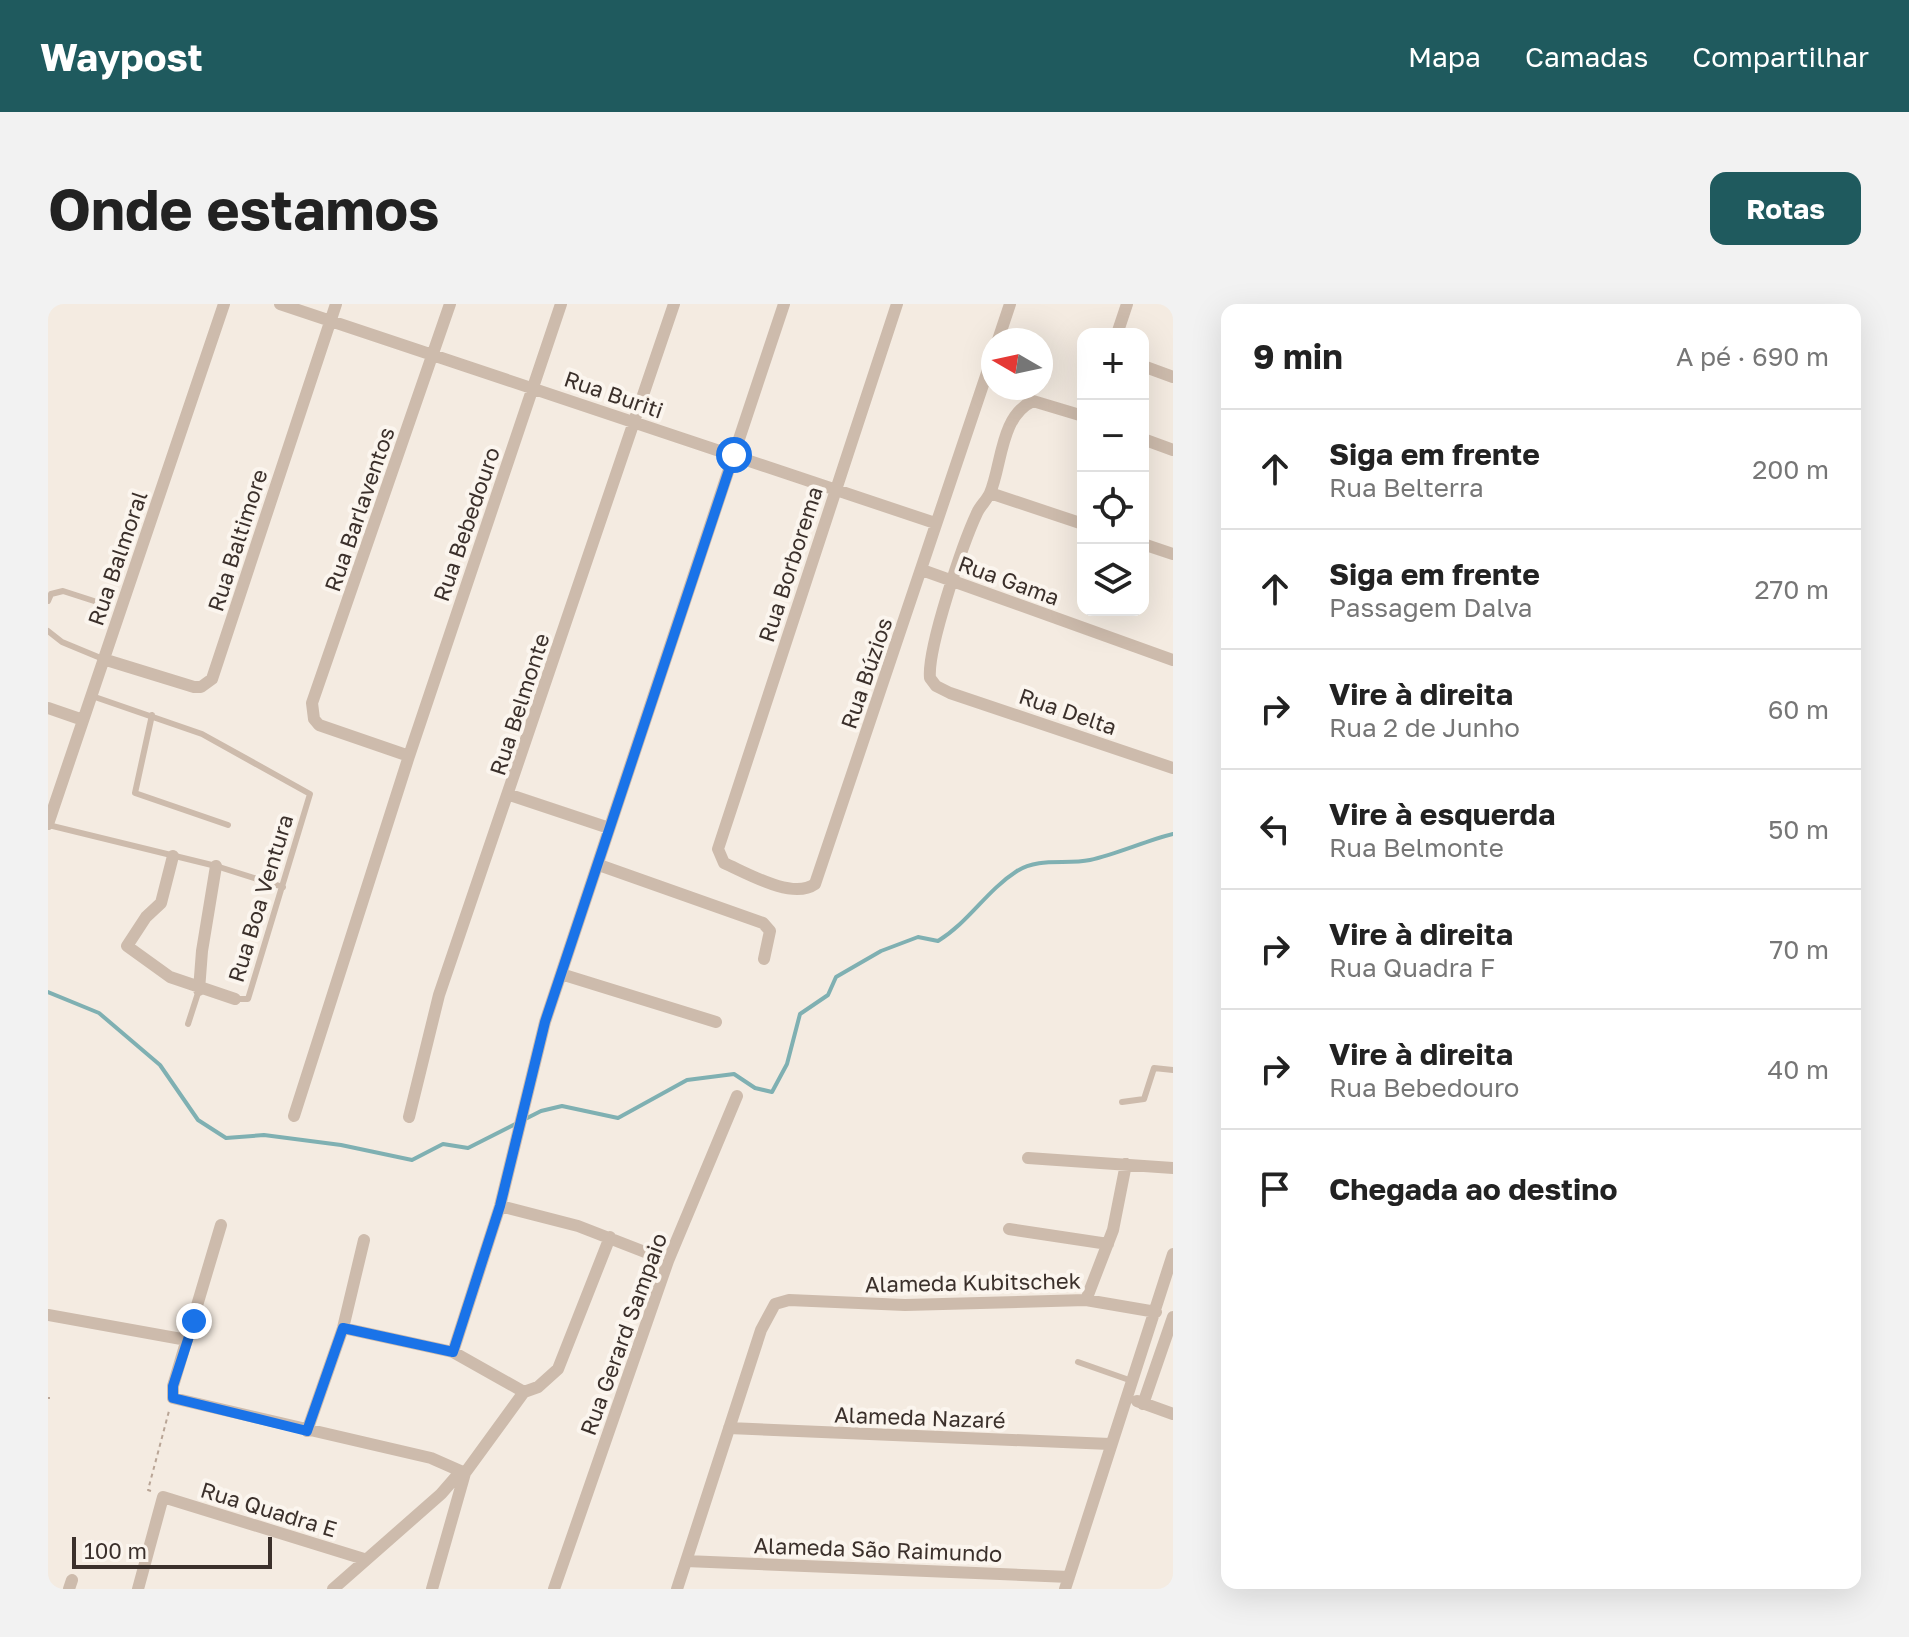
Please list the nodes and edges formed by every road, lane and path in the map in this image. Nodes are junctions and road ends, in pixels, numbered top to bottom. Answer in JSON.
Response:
{"nodes":[{"id":1,"x":224,"y":304,"type":"edge"},
{"id":2,"x":280,"y":304,"type":"edge"},
{"id":3,"x":336,"y":304,"type":"edge"},
{"id":4,"x":450,"y":304,"type":"edge"},
{"id":5,"x":561,"y":304,"type":"edge"},
{"id":6,"x":674,"y":304,"type":"edge"},
{"id":7,"x":784,"y":304,"type":"edge"},
{"id":8,"x":897,"y":304,"type":"edge"},
{"id":9,"x":1010,"y":304,"type":"edge"},
{"id":10,"x":1127,"y":304,"type":"edge"},
{"id":11,"x":330,"y":323,"type":"junction"},
{"id":12,"x":1002,"y":328,"type":"edge"},
{"id":13,"x":1119,"y":328,"type":"edge"},
{"id":14,"x":433,"y":356,"type":"junction"},
{"id":15,"x":1149,"y":368,"type":"edge"},
{"id":16,"x":1173,"y":377,"type":"edge"},
{"id":17,"x":534,"y":387,"type":"junction"},
{"id":18,"x":981,"y":390,"type":"edge"},
{"id":19,"x":1077,"y":414,"type":"edge"},
{"id":20,"x":635,"y":422,"type":"junction"},
{"id":21,"x":1149,"y":441,"type":"edge"},
{"id":22,"x":1173,"y":450,"type":"edge"},
{"id":23,"x":734,"y":455,"type":"junction"},
{"id":24,"x":835,"y":491,"type":"junction"},
{"id":25,"x":990,"y":493,"type":"junction"},
{"id":26,"x":1077,"y":522,"type":"edge"},
{"id":27,"x":935,"y":523,"type":"junction"},
{"id":28,"x":1149,"y":546,"type":"edge"},
{"id":29,"x":1173,"y":554,"type":"edge"},
{"id":30,"x":922,"y":570,"type":"junction"},
{"id":31,"x":954,"y":581,"type":"junction"},
{"id":32,"x":48,"y":601,"type":"edge"},
{"id":33,"x":94,"y":601,"type":"dead end"},
{"id":34,"x":48,"y":631,"type":"edge"},
{"id":35,"x":103,"y":659,"type":"junction"},
{"id":36,"x":1173,"y":660,"type":"edge"},
{"id":37,"x":92,"y":696,"type":"junction"},
{"id":38,"x":48,"y":708,"type":"edge"},
{"id":39,"x":152,"y":715,"type":"junction"},
{"id":40,"x":83,"y":720,"type":"junction"},
{"id":41,"x":409,"y":756,"type":"junction"},
{"id":42,"x":1173,"y":768,"type":"edge"},
{"id":43,"x":510,"y":795,"type":"junction"},
{"id":44,"x":48,"y":825,"type":"edge"},
{"id":45,"x":228,"y":825,"type":"dead end"},
{"id":46,"x":609,"y":828,"type":"junction"},
{"id":47,"x":722,"y":837,"type":"joint"},
{"id":48,"x":173,"y":856,"type":"junction"},
{"id":49,"x":599,"y":865,"type":"junction"},
{"id":50,"x":216,"y":866,"type":"junction"},
{"id":51,"x":283,"y":887,"type":"junction"},
{"id":52,"x":764,"y":959,"type":"dead end"},
{"id":53,"x":561,"y":974,"type":"junction"},
{"id":54,"x":199,"y":990,"type":"junction"},
{"id":55,"x":235,"y":999,"type":"joint"},
{"id":56,"x":716,"y":1022,"type":"dead end"},
{"id":57,"x":188,"y":1024,"type":"dead end"},
{"id":58,"x":1173,"y":1070,"type":"edge"},
{"id":59,"x":737,"y":1096,"type":"dead end"},
{"id":60,"x":1122,"y":1102,"type":"dead end"},
{"id":61,"x":294,"y":1116,"type":"dead end"},
{"id":62,"x":409,"y":1117,"type":"dead end"},
{"id":63,"x":1028,"y":1158,"type":"dead end"},
{"id":64,"x":1126,"y":1164,"type":"junction"},
{"id":65,"x":1173,"y":1168,"type":"edge"},
{"id":66,"x":500,"y":1206,"type":"junction"},
{"id":67,"x":221,"y":1225,"type":"dead end"},
{"id":68,"x":1009,"y":1229,"type":"dead end"},
{"id":69,"x":610,"y":1237,"type":"junction"},
{"id":70,"x":364,"y":1240,"type":"dead end"},
{"id":71,"x":1108,"y":1244,"type":"junction"},
{"id":72,"x":1173,"y":1254,"type":"edge"},
{"id":73,"x":668,"y":1261,"type":"junction"},
{"id":74,"x":1086,"y":1300,"type":"junction"},
{"id":75,"x":1156,"y":1312,"type":"junction"},
{"id":76,"x":48,"y":1315,"type":"edge"},
{"id":77,"x":1173,"y":1317,"type":"edge"},
{"id":78,"x":343,"y":1328,"type":"junction"},
{"id":79,"x":187,"y":1340,"type":"junction"},
{"id":80,"x":453,"y":1352,"type":"junction"},
{"id":81,"x":1078,"y":1362,"type":"dead end"},
{"id":82,"x":1132,"y":1381,"type":"junction"},
{"id":83,"x":524,"y":1392,"type":"junction"},
{"id":84,"x":1126,"y":1397,"type":"junction"},
{"id":85,"x":173,"y":1398,"type":"junction"},
{"id":86,"x":1143,"y":1404,"type":"junction"},
{"id":87,"x":1173,"y":1414,"type":"edge"},
{"id":88,"x":729,"y":1428,"type":"junction"},
{"id":89,"x":307,"y":1431,"type":"junction"},
{"id":90,"x":1110,"y":1444,"type":"junction"},
{"id":91,"x":463,"y":1472,"type":"junction"},
{"id":92,"x":163,"y":1497,"type":"junction"},
{"id":93,"x":364,"y":1559,"type":"junction"},
{"id":94,"x":686,"y":1561,"type":"junction"},
{"id":95,"x":1067,"y":1583,"type":"edge"},
{"id":96,"x":138,"y":1589,"type":"edge"},
{"id":97,"x":333,"y":1589,"type":"edge"},
{"id":98,"x":432,"y":1589,"type":"edge"},
{"id":99,"x":554,"y":1589,"type":"edge"},
{"id":100,"x":677,"y":1589,"type":"edge"}],
"edges":[{"from":1,"to":35,"type":"street","name":"Rua Balmoral"},
{"from":2,"to":11,"type":"street","name":"Rua Buriti"},
{"from":3,"to":11,"type":"street","name":"Rua Baltimore"},
{"from":4,"to":14,"type":"street","name":"Rua Barlaventos"},
{"from":5,"to":17,"type":"street","name":"Rua Bebedouro"},
{"from":6,"to":20,"type":"street","name":"Rua Belmonte"},
{"from":7,"to":23,"type":"street"},
{"from":8,"to":24,"type":"street","name":"Rua Borborema"},
{"from":9,"to":12,"type":"street"},
{"from":10,"to":13,"type":"street"},
{"from":11,"to":14,"type":"street","name":"Rua Buriti"},
{"from":11,"to":35,"type":"street","name":"Rua Baltimore"},
{"from":14,"to":17,"type":"street","name":"Rua Buriti"},
{"from":14,"to":41,"type":"street","name":"Rua Barlaventos"},
{"from":15,"to":16,"type":"street"},
{"from":17,"to":20,"type":"street","name":"Rua Buriti"},
{"from":17,"to":41,"type":"street","name":"Rua Bebedouro"},
{"from":18,"to":27,"type":"street","name":"Rua Búzios"},
{"from":19,"to":25,"type":"street"},
{"from":20,"to":23,"type":"street","name":"Rua Buriti"},
{"from":20,"to":43,"type":"street","name":"Rua Belmonte"},
{"from":21,"to":22,"type":"street"},
{"from":23,"to":24,"type":"street","name":"Rua Buriti"},
{"from":23,"to":46,"type":"street"},
{"from":24,"to":27,"type":"street","name":"Rua Buriti"},
{"from":24,"to":47,"type":"street","name":"Rua Borborema"},
{"from":25,"to":26,"type":"street"},
{"from":25,"to":31,"type":"street"},
{"from":27,"to":30,"type":"street","name":"Rua Búzios"},
{"from":28,"to":29,"type":"street"},
{"from":30,"to":31,"type":"street","name":"Rua Gama"},
{"from":30,"to":47,"type":"street","name":"Rua Búzios"},
{"from":31,"to":36,"type":"street","name":"Rua Gama"},
{"from":31,"to":42,"type":"street","name":"Rua Delta"},
{"from":32,"to":33,"type":"lane"},
{"from":34,"to":35,"type":"lane"},
{"from":35,"to":37,"type":"street","name":"Rua Balmoral"},
{"from":37,"to":39,"type":"lane"},
{"from":37,"to":40,"type":"street","name":"Rua Balmoral"},
{"from":38,"to":40,"type":"street"},
{"from":39,"to":45,"type":"lane"},
{"from":39,"to":51,"type":"lane","name":"Rua Boa Ventura"},
{"from":40,"to":44,"type":"street","name":"Rua Balmoral"},
{"from":41,"to":61,"type":"street","name":"Rua Bebedouro"},
{"from":43,"to":46,"type":"street"},
{"from":43,"to":62,"type":"street","name":"Rua Belmonte"},
{"from":44,"to":48,"type":"lane"},
{"from":46,"to":49,"type":"street"},
{"from":48,"to":50,"type":"lane"},
{"from":48,"to":54,"type":"street"},
{"from":49,"to":52,"type":"street"},
{"from":49,"to":53,"type":"street"},
{"from":50,"to":51,"type":"lane"},
{"from":50,"to":54,"type":"street"},
{"from":51,"to":55,"type":"lane","name":"Rua Boa Ventura"},
{"from":53,"to":56,"type":"street"},
{"from":53,"to":66,"type":"street"},
{"from":54,"to":55,"type":"street"},
{"from":54,"to":57,"type":"lane"},
{"from":58,"to":60,"type":"lane"},
{"from":59,"to":73,"type":"street","name":"Rua Gerard Sampaio"},
{"from":63,"to":64,"type":"street"},
{"from":64,"to":65,"type":"street"},
{"from":64,"to":71,"type":"street"},
{"from":66,"to":69,"type":"street"},
{"from":66,"to":80,"type":"street"},
{"from":67,"to":79,"type":"street"},
{"from":68,"to":71,"type":"street"},
{"from":69,"to":73,"type":"street"},
{"from":69,"to":83,"type":"street"},
{"from":70,"to":78,"type":"street"},
{"from":71,"to":74,"type":"street"},
{"from":72,"to":75,"type":"street"},
{"from":73,"to":99,"type":"street","name":"Rua Gerard Sampaio"},
{"from":74,"to":75,"type":"street","name":"Alameda Kubitschek"},
{"from":74,"to":88,"type":"street","name":"Alameda Kubitschek"},
{"from":75,"to":82,"type":"street"},
{"from":76,"to":79,"type":"street"},
{"from":77,"to":86,"type":"street"},
{"from":78,"to":80,"type":"street"},
{"from":78,"to":89,"type":"street"},
{"from":79,"to":85,"type":"street"},
{"from":80,"to":83,"type":"street"},
{"from":81,"to":82,"type":"lane"},
{"from":82,"to":84,"type":"street"},
{"from":83,"to":91,"type":"street"},
{"from":84,"to":86,"type":"street"},
{"from":84,"to":90,"type":"street"},
{"from":85,"to":89,"type":"street"},
{"from":85,"to":92,"type":"path"},
{"from":86,"to":87,"type":"street"},
{"from":88,"to":90,"type":"street","name":"Alameda Nazaré"},
{"from":88,"to":94,"type":"street"},
{"from":89,"to":91,"type":"street"},
{"from":90,"to":95,"type":"street"},
{"from":91,"to":93,"type":"street"},
{"from":91,"to":98,"type":"street"},
{"from":92,"to":93,"type":"street","name":"Rua Quadra E"},
{"from":92,"to":96,"type":"street"},
{"from":93,"to":97,"type":"street"},
{"from":94,"to":95,"type":"street","name":"Alameda São Raimundo"},
{"from":94,"to":100,"type":"street"}]}
